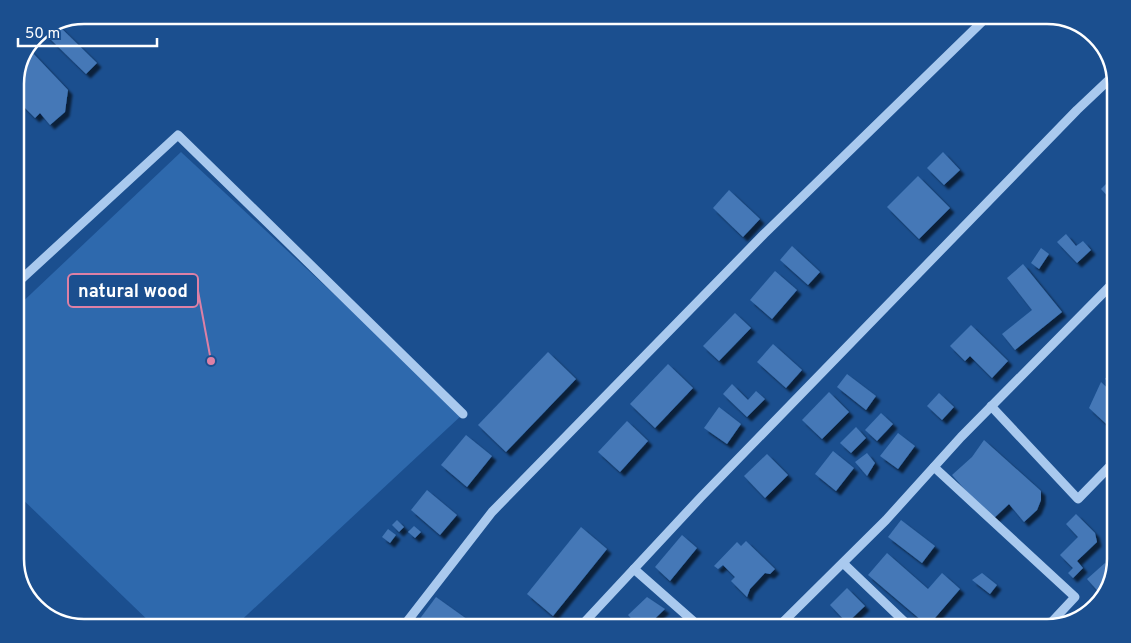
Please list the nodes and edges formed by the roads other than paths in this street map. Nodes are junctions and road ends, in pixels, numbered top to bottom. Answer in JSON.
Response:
{"nodes":[{"id":1,"x":980,"y":24,"type":"edge"},
{"id":2,"x":1107,"y":82,"type":"edge"},
{"id":3,"x":24,"y":277,"type":"edge"},
{"id":4,"x":1107,"y":289,"type":"edge"},
{"id":5,"x":991,"y":406,"type":"junction"},
{"id":6,"x":463,"y":414,"type":"dead end"},
{"id":7,"x":934,"y":467,"type":"junction"},
{"id":8,"x":1107,"y":469,"type":"edge"},
{"id":9,"x":842,"y":563,"type":"junction"},
{"id":10,"x":634,"y":569,"type":"junction"},
{"id":11,"x":409,"y":619,"type":"edge"},
{"id":12,"x":587,"y":619,"type":"edge"},
{"id":13,"x":691,"y":619,"type":"edge"},
{"id":14,"x":786,"y":619,"type":"edge"},
{"id":15,"x":901,"y":619,"type":"edge"},
{"id":16,"x":1054,"y":619,"type":"edge"}],
"edges":[{"from":1,"to":11,"type":"street"},
{"from":2,"to":10,"type":"street"},
{"from":3,"to":6,"type":"street"},
{"from":4,"to":5,"type":"street"},
{"from":5,"to":7,"type":"street"},
{"from":5,"to":8,"type":"street"},
{"from":7,"to":9,"type":"street"},
{"from":7,"to":16,"type":"street"},
{"from":9,"to":14,"type":"street"},
{"from":9,"to":15,"type":"street"},
{"from":10,"to":12,"type":"street"},
{"from":10,"to":13,"type":"street"}]}
